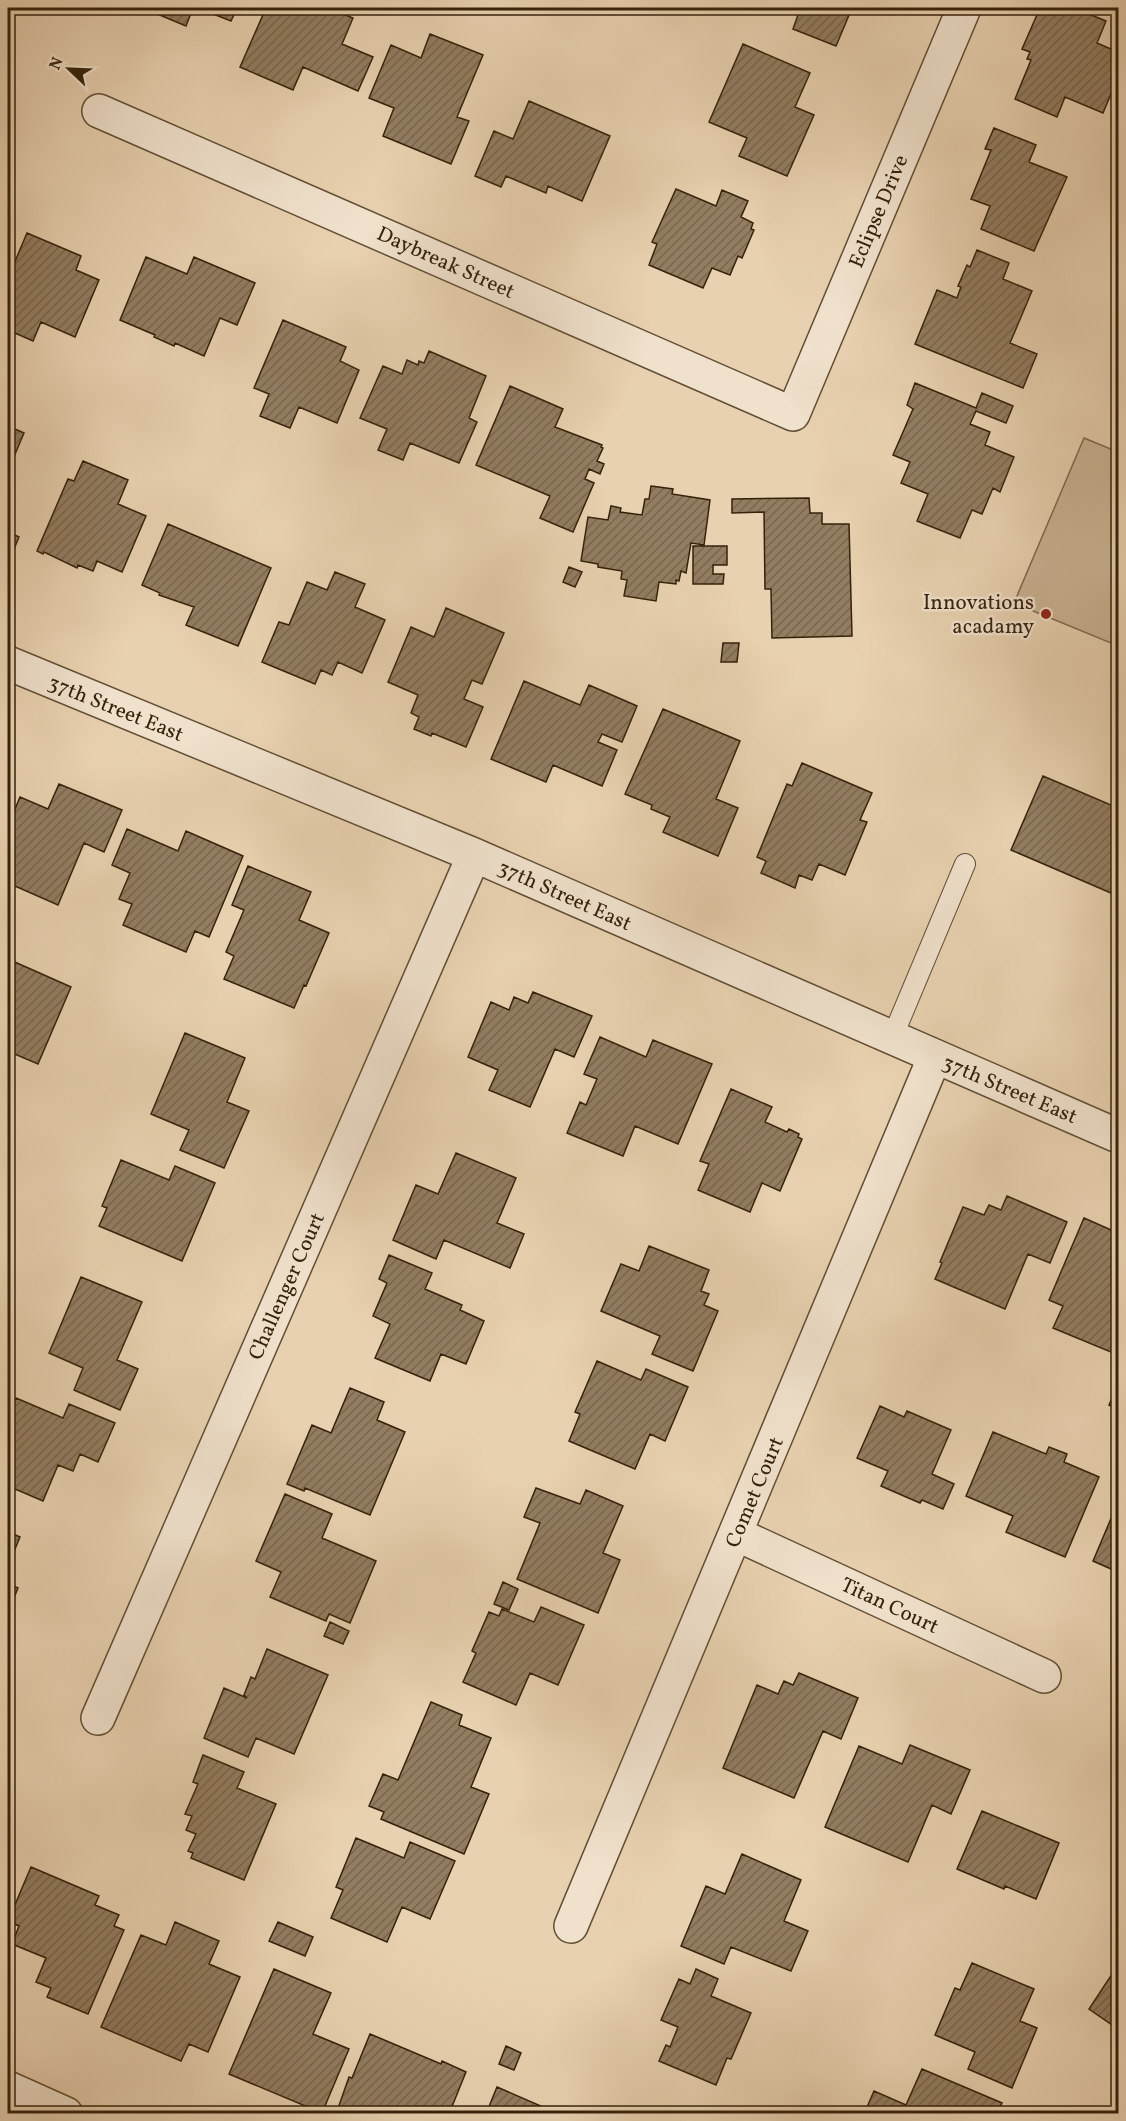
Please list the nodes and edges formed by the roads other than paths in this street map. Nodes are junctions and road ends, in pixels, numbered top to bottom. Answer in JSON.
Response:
{"nodes":[{"id":1,"x":964,"y":8,"type":"edge"},
{"id":2,"x":99,"y":111,"type":"dead end"},
{"id":3,"x":793,"y":414,"type":"joint"},
{"id":4,"x":8,"y":663,"type":"edge"},
{"id":5,"x":474,"y":855,"type":"junction"},
{"id":6,"x":964,"y":864,"type":"dead end"},
{"id":7,"x":892,"y":1038,"type":"junction"},
{"id":8,"x":935,"y":1056,"type":"junction"},
{"id":9,"x":1119,"y":1136,"type":"edge"},
{"id":10,"x":736,"y":1534,"type":"junction"},
{"id":11,"x":1044,"y":1676,"type":"dead end"},
{"id":12,"x":98,"y":1718,"type":"dead end"},
{"id":13,"x":571,"y":1926,"type":"dead end"},
{"id":14,"x":8,"y":2088,"type":"edge"},
{"id":15,"x":66,"y":2114,"type":"edge"}],
"edges":[{"from":1,"to":3,"type":"street","name":"Eclipse Drive"},
{"from":2,"to":3,"type":"street","name":"Daybreak Street"},
{"from":4,"to":5,"type":"street","name":"37th Street East"},
{"from":5,"to":7,"type":"street","name":"37th Street East"},
{"from":5,"to":12,"type":"street","name":"Challenger Court"},
{"from":6,"to":7,"type":"lane"},
{"from":7,"to":8,"type":"street","name":"37th Street East"},
{"from":8,"to":9,"type":"street","name":"37th Street East"},
{"from":8,"to":10,"type":"street","name":"Comet Court"},
{"from":10,"to":11,"type":"street","name":"Titan Court"},
{"from":10,"to":13,"type":"street","name":"Comet Court"},
{"from":14,"to":15,"type":"street"}]}
